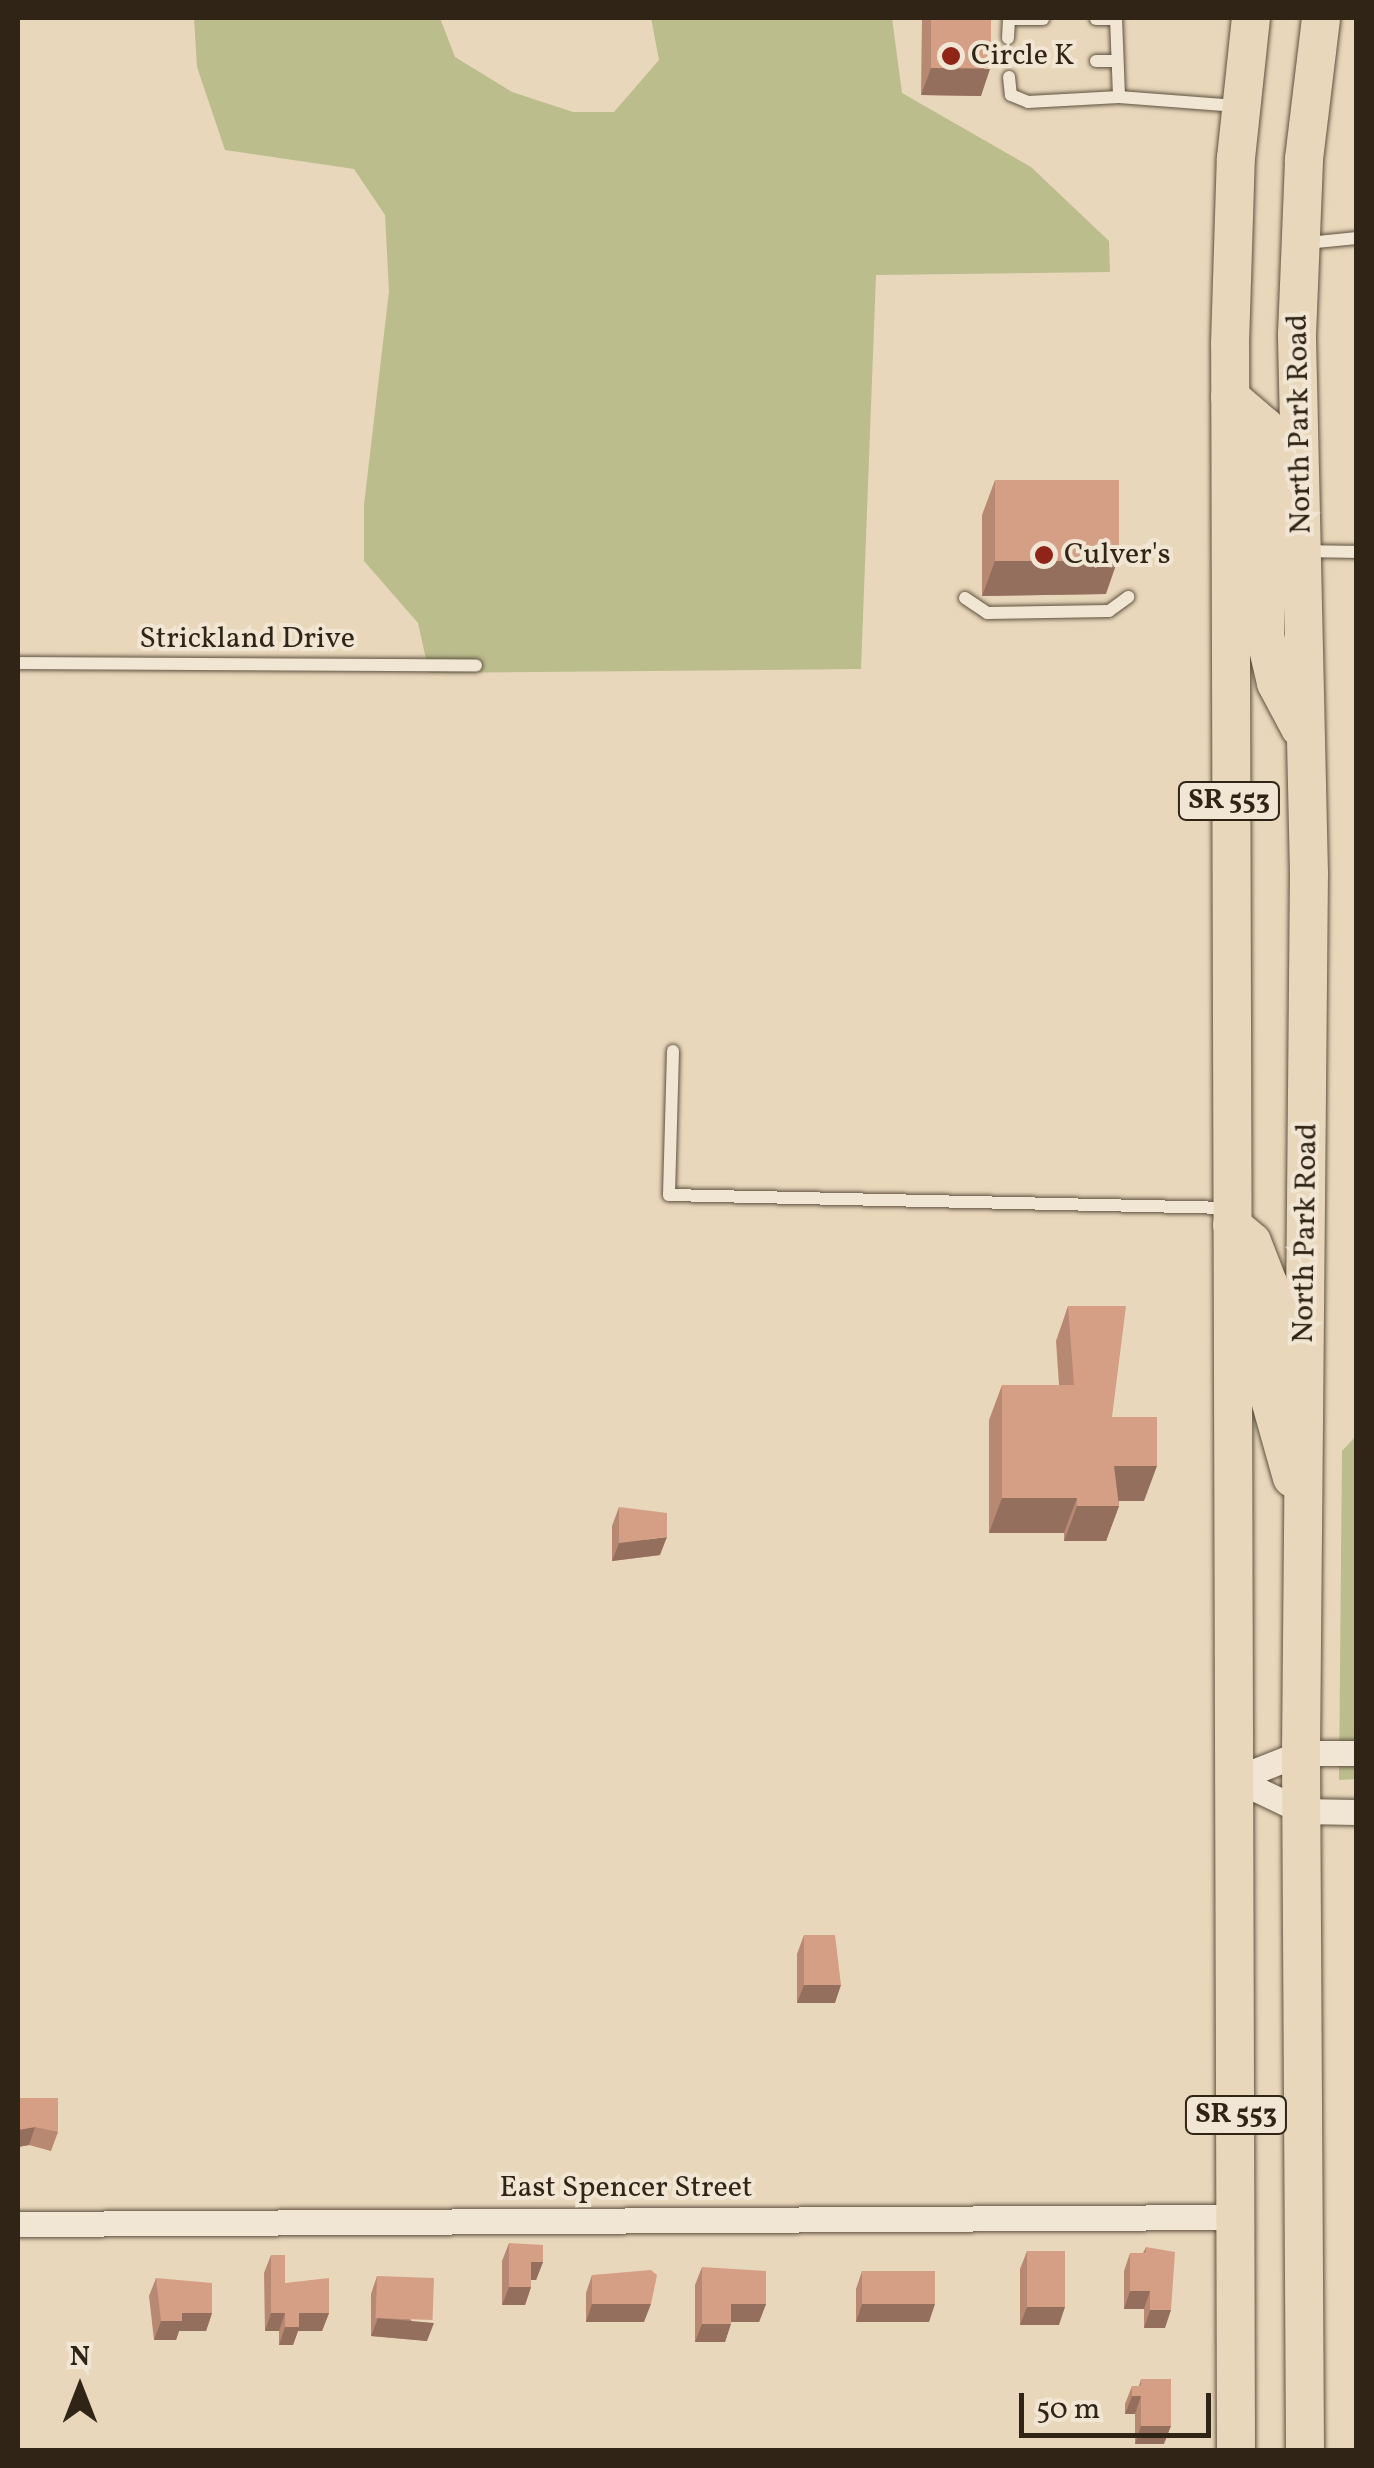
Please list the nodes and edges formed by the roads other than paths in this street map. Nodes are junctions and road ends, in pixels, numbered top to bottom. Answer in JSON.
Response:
{"nodes":[{"id":1,"x":1009,"y":18,"type":"edge"},
{"id":2,"x":1116,"y":18,"type":"edge"},
{"id":3,"x":1251,"y":18,"type":"edge"},
{"id":4,"x":1320,"y":18,"type":"edge"},
{"id":5,"x":1043,"y":20,"type":"edge"},
{"id":6,"x":1096,"y":20,"type":"edge"},
{"id":7,"x":1008,"y":38,"type":"dead end"},
{"id":8,"x":1096,"y":61,"type":"dead end"},
{"id":9,"x":1118,"y":61,"type":"junction"},
{"id":10,"x":1008,"y":77,"type":"dead end"},
{"id":11,"x":1119,"y":97,"type":"junction"},
{"id":12,"x":1241,"y":107,"type":"junction"},
{"id":13,"x":1356,"y":238,"type":"edge"},
{"id":14,"x":1299,"y":244,"type":"junction"},
{"id":15,"x":1230,"y":397,"type":"junction"},
{"id":16,"x":1302,"y":551,"type":"junction"},
{"id":17,"x":1356,"y":552,"type":"edge"},
{"id":18,"x":1128,"y":597,"type":"dead end"},
{"id":19,"x":965,"y":598,"type":"dead end"},
{"id":20,"x":18,"y":663,"type":"edge"},
{"id":21,"x":476,"y":664,"type":"dead end"},
{"id":22,"x":1304,"y":735,"type":"junction"},
{"id":23,"x":672,"y":1050,"type":"dead end"},
{"id":24,"x":1232,"y":1216,"type":"junction"},
{"id":25,"x":1303,"y":1519,"type":"junction"},
{"id":26,"x":1356,"y":1753,"type":"edge"},
{"id":27,"x":1301,"y":1754,"type":"junction"},
{"id":28,"x":1235,"y":1780,"type":"junction"},
{"id":29,"x":1302,"y":1811,"type":"junction"},
{"id":30,"x":1356,"y":1812,"type":"edge"},
{"id":31,"x":1236,"y":2217,"type":"junction"},
{"id":32,"x":18,"y":2224,"type":"edge"},
{"id":33,"x":1236,"y":2450,"type":"edge"},
{"id":34,"x":1306,"y":2450,"type":"edge"}],
"edges":[{"from":1,"to":5,"type":"lane"},
{"from":1,"to":7,"type":"lane"},
{"from":2,"to":6,"type":"lane"},
{"from":2,"to":9,"type":"lane"},
{"from":3,"to":12,"type":"main road","number":"SR 553"},
{"from":4,"to":14,"type":"main road","name":"North Park Road","number":"SR 553"},
{"from":8,"to":9,"type":"lane"},
{"from":9,"to":11,"type":"lane"},
{"from":10,"to":11,"type":"lane"},
{"from":11,"to":12,"type":"lane"},
{"from":12,"to":15,"type":"main road","number":"SR 553"},
{"from":13,"to":14,"type":"lane"},
{"from":14,"to":16,"type":"main road","name":"North Park Road","number":"SR 553"},
{"from":15,"to":22,"type":"main road"},
{"from":15,"to":24,"type":"main road","number":"SR 553"},
{"from":16,"to":17,"type":"lane"},
{"from":16,"to":22,"type":"main road","name":"North Park Road","number":"SR 553"},
{"from":18,"to":19,"type":"lane"},
{"from":20,"to":21,"type":"lane","name":"Strickland Drive"},
{"from":22,"to":25,"type":"main road","name":"North Park Road","number":"SR 553"},
{"from":23,"to":24,"type":"lane"},
{"from":24,"to":25,"type":"main road"},
{"from":24,"to":28,"type":"main road","number":"SR 553"},
{"from":25,"to":27,"type":"main road","name":"North Park Road","number":"SR 553"},
{"from":26,"to":27,"type":"street"},
{"from":27,"to":28,"type":"street"},
{"from":27,"to":29,"type":"main road","name":"North Park Road","number":"SR 553"},
{"from":28,"to":29,"type":"street"},
{"from":28,"to":31,"type":"main road","number":"SR 553"},
{"from":29,"to":30,"type":"street"},
{"from":29,"to":34,"type":"main road","name":"North Park Road","number":"SR 553"},
{"from":31,"to":32,"type":"street","name":"East Spencer Street"},
{"from":31,"to":33,"type":"main road","number":"SR 553"}]}
